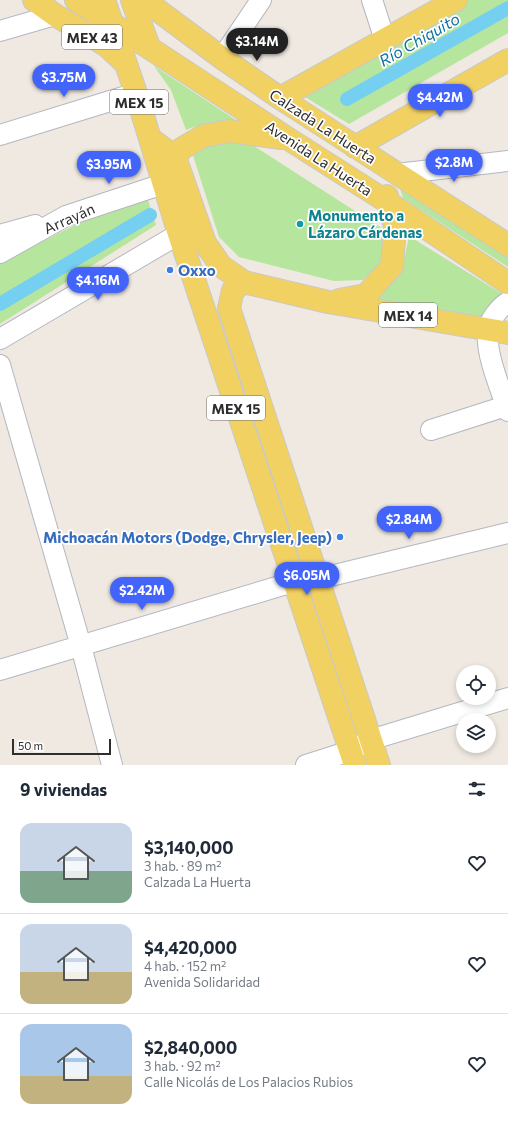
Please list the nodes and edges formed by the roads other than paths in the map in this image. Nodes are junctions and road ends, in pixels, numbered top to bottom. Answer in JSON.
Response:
{"nodes":[{"id":1,"x":34,"y":0,"type":"edge"},
{"id":2,"x":76,"y":0,"type":"edge"},
{"id":3,"x":104,"y":0,"type":"edge"},
{"id":4,"x":132,"y":0,"type":"edge"},
{"id":5,"x":144,"y":0,"type":"edge"},
{"id":6,"x":261,"y":0,"type":"edge"},
{"id":7,"x":372,"y":0,"type":"edge"},
{"id":8,"x":456,"y":0,"type":"edge"},
{"id":9,"x":55,"y":15,"type":"junction"},
{"id":10,"x":111,"y":23,"type":"junction"},
{"id":11,"x":0,"y":31,"type":"edge"},
{"id":12,"x":385,"y":40,"type":"junction"},
{"id":13,"x":149,"y":47,"type":"junction"},
{"id":14,"x":222,"y":58,"type":"junction"},
{"id":15,"x":508,"y":60,"type":"edge"},
{"id":16,"x":126,"y":65,"type":"junction"},
{"id":17,"x":136,"y":93,"type":"junction"},
{"id":18,"x":280,"y":98,"type":"junction"},
{"id":19,"x":0,"y":135,"type":"edge"},
{"id":20,"x":287,"y":138,"type":"junction"},
{"id":21,"x":150,"y":139,"type":"junction"},
{"id":22,"x":355,"y":146,"type":"junction"},
{"id":23,"x":175,"y":157,"type":"junction"},
{"id":24,"x":508,"y":161,"type":"edge"},
{"id":25,"x":379,"y":162,"type":"junction"},
{"id":26,"x":397,"y":174,"type":"junction"},
{"id":27,"x":163,"y":184,"type":"junction"},
{"id":28,"x":389,"y":203,"type":"junction"},
{"id":29,"x":66,"y":216,"type":"junction"},
{"id":30,"x":0,"y":234,"type":"edge"},
{"id":31,"x":179,"y":234,"type":"junction"},
{"id":32,"x":508,"y":245,"type":"edge"},
{"id":33,"x":0,"y":253,"type":"edge"},
{"id":34,"x":244,"y":282,"type":"junction"},
{"id":35,"x":508,"y":283,"type":"edge"},
{"id":36,"x":328,"y":302,"type":"junction"},
{"id":37,"x":508,"y":302,"type":"edge"},
{"id":38,"x":499,"y":333,"type":"edge"},
{"id":39,"x":0,"y":339,"type":"edge"},
{"id":40,"x":0,"y":365,"type":"edge"},
{"id":41,"x":507,"y":409,"type":"edge"},
{"id":42,"x":431,"y":430,"type":"dead end"},
{"id":43,"x":508,"y":532,"type":"edge"},
{"id":44,"x":318,"y":579,"type":"junction"},
{"id":45,"x":293,"y":582,"type":"junction"},
{"id":46,"x":81,"y":646,"type":"junction"},
{"id":47,"x":0,"y":670,"type":"edge"},
{"id":48,"x":508,"y":698,"type":"edge"},
{"id":49,"x":370,"y":740,"type":"junction"},
{"id":50,"x":353,"y":758,"type":"edge"},
{"id":51,"x":112,"y":765,"type":"edge"},
{"id":52,"x":306,"y":765,"type":"edge"},
{"id":53,"x":379,"y":765,"type":"edge"}],
"edges":[{"from":1,"to":9,"type":"main road","number":"MEX 43"},
{"from":2,"to":10,"type":"main road","number":"MEX 43"},
{"from":3,"to":10,"type":"main road","number":"MEX 15"},
{"from":4,"to":13,"type":"main road"},
{"from":5,"to":14,"type":"main road","name":"Calzada La Huerta"},
{"from":6,"to":14,"type":"street"},
{"from":7,"to":12,"type":"street"},
{"from":8,"to":12,"type":"main road"},
{"from":9,"to":11,"type":"street"},
{"from":9,"to":16,"type":"main road","number":"MEX 43"},
{"from":10,"to":13,"type":"main road","name":"Avenida La Huerta"},
{"from":10,"to":16,"type":"main road","number":"MEX 15"},
{"from":12,"to":18,"type":"main road"},
{"from":13,"to":20,"type":"main road","name":"Avenida La Huerta"},
{"from":14,"to":18,"type":"main road","name":"Calzada La Huerta"},
{"from":15,"to":22,"type":"main road"},
{"from":16,"to":17,"type":"main road","number":"MEX 15"},
{"from":17,"to":19,"type":"street"},
{"from":17,"to":21,"type":"main road","number":"MEX 15"},
{"from":18,"to":22,"type":"main road","name":"Calzada La Huerta"},
{"from":20,"to":23,"type":"main road"},
{"from":20,"to":28,"type":"main road","name":"Avenida La Huerta"},
{"from":21,"to":23,"type":"main road"},
{"from":21,"to":27,"type":"main road","number":"MEX 15"},
{"from":22,"to":25,"type":"main road","name":"Calzada La Huerta"},
{"from":23,"to":27,"type":"main road"},
{"from":23,"to":34,"type":"main road"},
{"from":24,"to":26,"type":"street"},
{"from":25,"to":26,"type":"main road","name":"Calzada La Huerta"},
{"from":25,"to":28,"type":"main road"},
{"from":26,"to":32,"type":"main road","name":"Calzada La Huerta"},
{"from":27,"to":29,"type":"street","name":"Arrayán"},
{"from":27,"to":31,"type":"main road","number":"MEX 15"},
{"from":28,"to":35,"type":"main road","name":"Avenida La Huerta"},
{"from":28,"to":36,"type":"main road"},
{"from":29,"to":30,"type":"street"},
{"from":29,"to":33,"type":"street","name":"Arrayán"},
{"from":31,"to":39,"type":"street"},
{"from":31,"to":45,"type":"main road","number":"MEX 15"},
{"from":34,"to":36,"type":"main road","number":"MEX 14"},
{"from":34,"to":44,"type":"main road","number":"MEX 15"},
{"from":36,"to":38,"type":"main road","number":"MEX 14"},
{"from":37,"to":38,"type":"street"},
{"from":38,"to":41,"type":"street"},
{"from":40,"to":46,"type":"street"},
{"from":41,"to":42,"type":"street"},
{"from":43,"to":44,"type":"street"},
{"from":44,"to":45,"type":"street"},
{"from":44,"to":49,"type":"main road","number":"MEX 15"},
{"from":45,"to":46,"type":"street"},
{"from":45,"to":50,"type":"main road","number":"MEX 15"},
{"from":46,"to":47,"type":"street"},
{"from":46,"to":51,"type":"street"},
{"from":48,"to":49,"type":"street"},
{"from":49,"to":50,"type":"street"},
{"from":49,"to":53,"type":"main road","number":"MEX 15"},
{"from":50,"to":52,"type":"street"}]}
